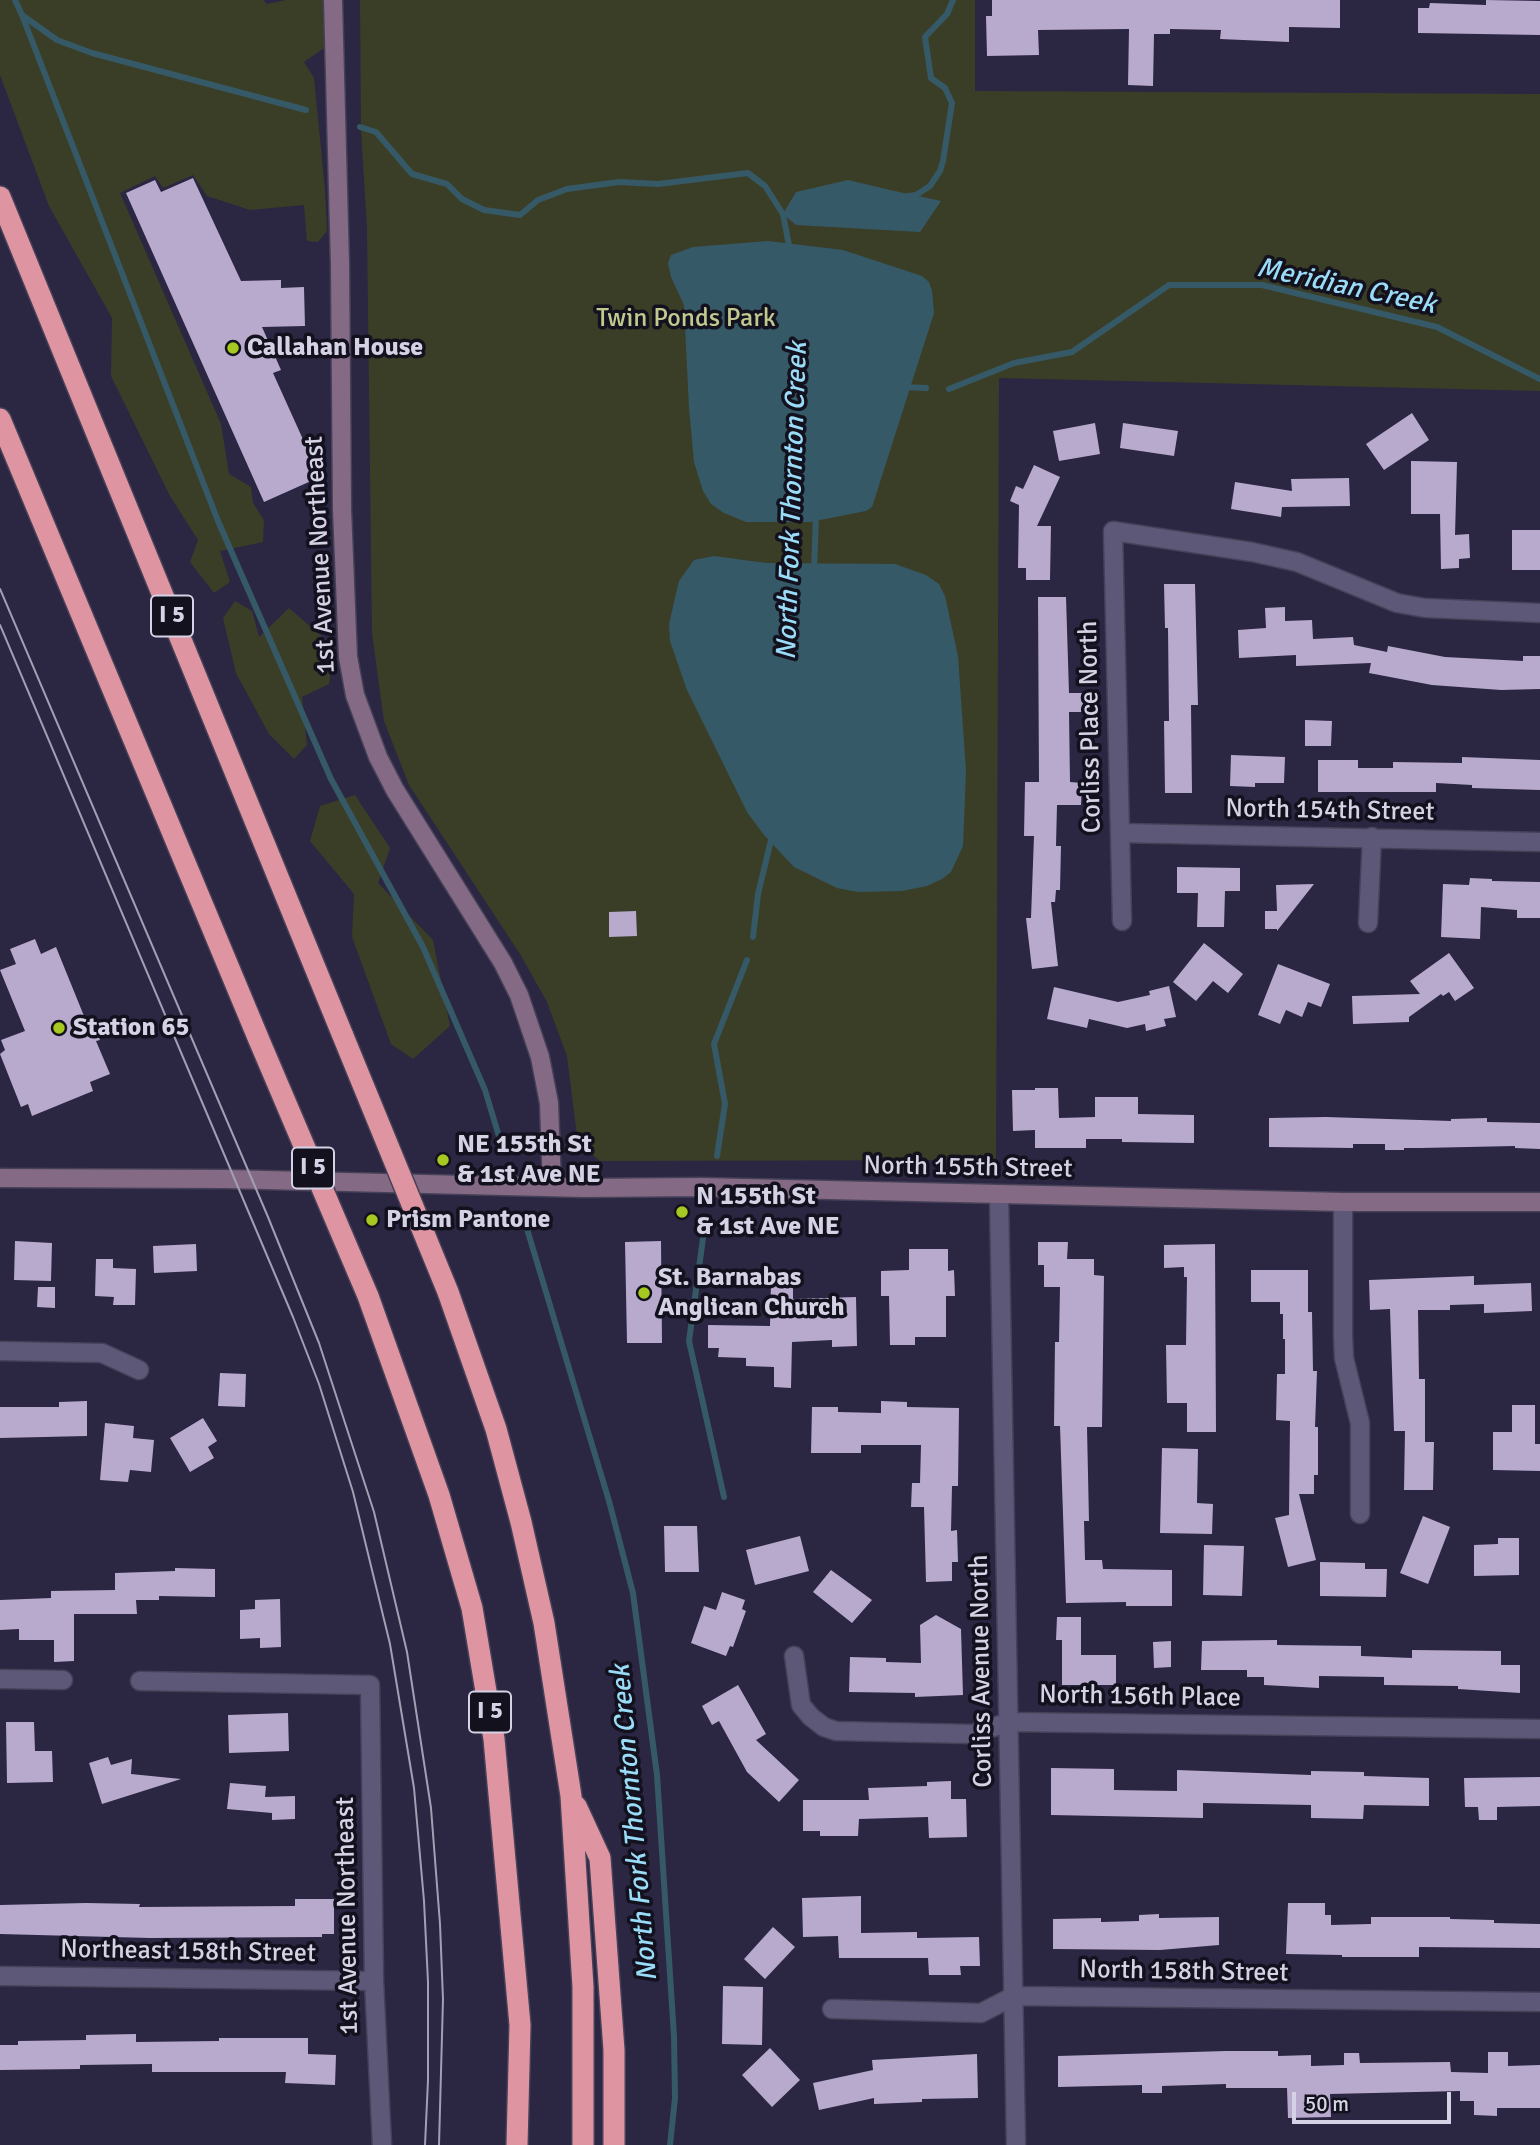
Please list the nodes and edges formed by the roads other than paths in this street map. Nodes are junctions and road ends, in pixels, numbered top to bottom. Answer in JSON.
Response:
{"nodes":[{"id":1,"x":333,"y":0,"type":"edge"},
{"id":2,"x":0,"y":197,"type":"edge"},
{"id":3,"x":0,"y":419,"type":"edge"},
{"id":4,"x":1540,"y":613,"type":"edge"},
{"id":5,"x":1120,"y":834,"type":"junction"},
{"id":6,"x":1372,"y":837,"type":"junction"},
{"id":7,"x":1540,"y":842,"type":"edge"},
{"id":8,"x":1122,"y":921,"type":"dead end"},
{"id":9,"x":1368,"y":923,"type":"dead end"},
{"id":10,"x":0,"y":1178,"type":"edge"},
{"id":11,"x":552,"y":1187,"type":"junction"},
{"id":12,"x":999,"y":1196,"type":"junction"},
{"id":13,"x":1343,"y":1202,"type":"junction"},
{"id":14,"x":1540,"y":1202,"type":"edge"},
{"id":15,"x":0,"y":1351,"type":"edge"},
{"id":16,"x":139,"y":1370,"type":"dead end"},
{"id":17,"x":1360,"y":1514,"type":"dead end"},
{"id":18,"x":794,"y":1656,"type":"dead end"},
{"id":19,"x":0,"y":1679,"type":"edge"},
{"id":20,"x":63,"y":1680,"type":"dead end"},
{"id":21,"x":140,"y":1681,"type":"dead end"},
{"id":22,"x":1009,"y":1723,"type":"junction"},
{"id":23,"x":1540,"y":1729,"type":"edge"},
{"id":24,"x":571,"y":1796,"type":"junction"},
{"id":25,"x":0,"y":1976,"type":"edge"},
{"id":26,"x":374,"y":1981,"type":"junction"},
{"id":27,"x":1014,"y":1996,"type":"junction"},
{"id":28,"x":1540,"y":2002,"type":"edge"},
{"id":29,"x":832,"y":2009,"type":"dead end"},
{"id":30,"x":382,"y":2145,"type":"edge"},
{"id":31,"x":517,"y":2145,"type":"edge"},
{"id":32,"x":583,"y":2145,"type":"edge"},
{"id":33,"x":614,"y":2145,"type":"edge"},
{"id":34,"x":1016,"y":2145,"type":"edge"}],
"edges":[{"from":1,"to":11,"type":"street","name":"1st Avenue Northeast"},
{"from":2,"to":24,"type":"highway","number":"I 5","bridge":true},
{"from":3,"to":31,"type":"highway","number":"I 5","bridge":true},
{"from":4,"to":5,"type":"street","name":"Corliss Place North"},
{"from":5,"to":6,"type":"street","name":"North 154th Street"},
{"from":5,"to":8,"type":"street","name":"Corliss Place North"},
{"from":6,"to":7,"type":"street","name":"North 154th Street"},
{"from":6,"to":9,"type":"street"},
{"from":10,"to":11,"type":"street","name":"North 155th Street"},
{"from":11,"to":12,"type":"street","name":"North 155th Street"},
{"from":12,"to":13,"type":"street","name":"North 155th Street"},
{"from":12,"to":22,"type":"street","name":"Corliss Avenue North"},
{"from":13,"to":14,"type":"street","name":"North 155th Street"},
{"from":13,"to":17,"type":"street"},
{"from":15,"to":16,"type":"street"},
{"from":18,"to":22,"type":"street","name":"North 156th Place"},
{"from":19,"to":20,"type":"street"},
{"from":21,"to":26,"type":"street","name":"1st Avenue Northeast"},
{"from":22,"to":23,"type":"street","name":"North 156th Place"},
{"from":22,"to":27,"type":"street","name":"Corliss Avenue North"},
{"from":24,"to":32,"type":"highway","number":"I 5"},
{"from":24,"to":33,"type":"highway"},
{"from":25,"to":26,"type":"street","name":"Northeast 158th Street"},
{"from":26,"to":30,"type":"street","name":"1st Avenue Northeast"},
{"from":27,"to":28,"type":"street","name":"North 158th Street"},
{"from":27,"to":29,"type":"street","name":"North 158th Street"},
{"from":27,"to":34,"type":"street","name":"Corliss Avenue North"}]}
